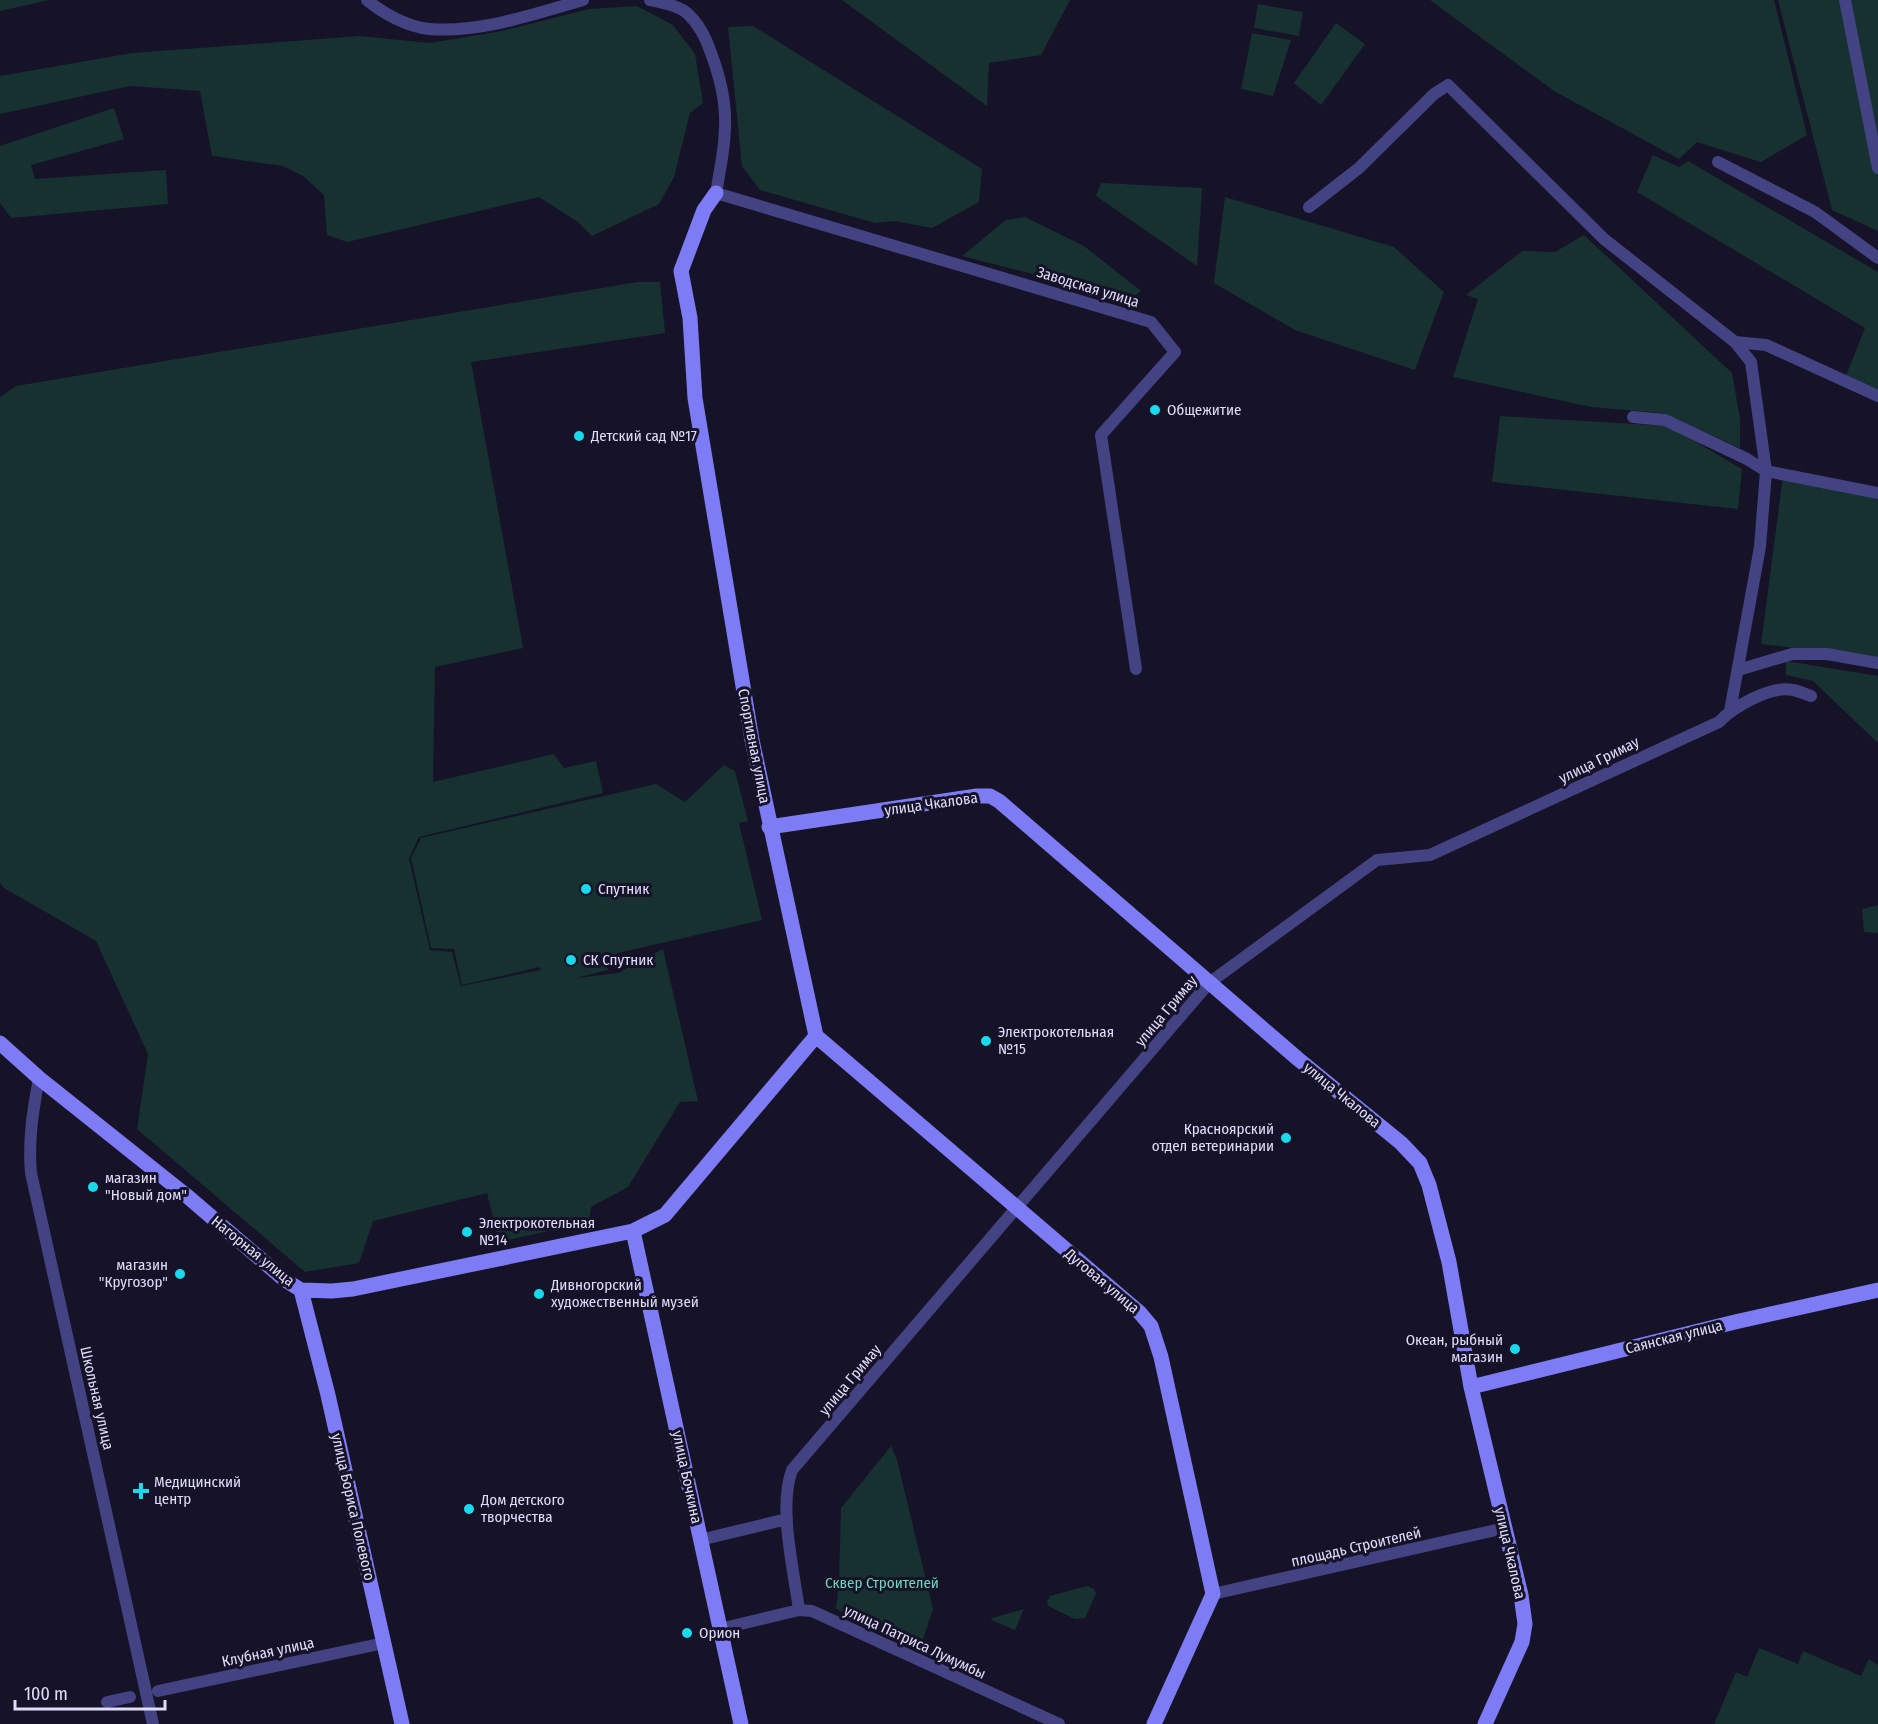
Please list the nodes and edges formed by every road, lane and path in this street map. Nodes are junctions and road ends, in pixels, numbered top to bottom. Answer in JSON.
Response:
{"nodes":[{"id":1,"x":367,"y":0,"type":"edge"},
{"id":2,"x":583,"y":0,"type":"edge"},
{"id":3,"x":650,"y":0,"type":"edge"},
{"id":4,"x":1845,"y":0,"type":"edge"},
{"id":5,"x":1718,"y":162,"type":"dead end"},
{"id":6,"x":1878,"y":168,"type":"edge"},
{"id":7,"x":716,"y":193,"type":"junction"},
{"id":8,"x":1309,"y":207,"type":"dead end"},
{"id":9,"x":1878,"y":258,"type":"edge"},
{"id":10,"x":1735,"y":342,"type":"junction"},
{"id":11,"x":1878,"y":396,"type":"edge"},
{"id":12,"x":1633,"y":417,"type":"dead end"},
{"id":13,"x":1766,"y":471,"type":"junction"},
{"id":14,"x":1878,"y":493,"type":"edge"},
{"id":15,"x":1878,"y":663,"type":"edge"},
{"id":16,"x":1136,"y":669,"type":"dead end"},
{"id":17,"x":1738,"y":670,"type":"junction"},
{"id":18,"x":1811,"y":696,"type":"dead end"},
{"id":19,"x":1730,"y":711,"type":"junction"},
{"id":20,"x":769,"y":827,"type":"junction"},
{"id":21,"x":1209,"y":983,"type":"junction"},
{"id":22,"x":816,"y":1036,"type":"junction"},
{"id":23,"x":0,"y":1043,"type":"edge"},
{"id":24,"x":39,"y":1078,"type":"junction"},
{"id":25,"x":1017,"y":1209,"type":"junction"},
{"id":26,"x":633,"y":1231,"type":"junction"},
{"id":27,"x":302,"y":1290,"type":"junction"},
{"id":28,"x":1878,"y":1290,"type":"edge"},
{"id":29,"x":1471,"y":1387,"type":"junction"},
{"id":30,"x":787,"y":1519,"type":"junction"},
{"id":31,"x":1505,"y":1528,"type":"junction"},
{"id":32,"x":700,"y":1540,"type":"junction"},
{"id":33,"x":1213,"y":1594,"type":"junction"},
{"id":34,"x":799,"y":1611,"type":"junction"},
{"id":35,"x":720,"y":1629,"type":"junction"},
{"id":36,"x":384,"y":1643,"type":"junction"},
{"id":37,"x":158,"y":1691,"type":"dead end"},
{"id":38,"x":130,"y":1697,"type":"dead end"},
{"id":39,"x":107,"y":1702,"type":"dead end"},
{"id":40,"x":153,"y":1724,"type":"edge"},
{"id":41,"x":402,"y":1724,"type":"edge"},
{"id":42,"x":741,"y":1724,"type":"edge"},
{"id":43,"x":1059,"y":1724,"type":"edge"},
{"id":44,"x":1154,"y":1724,"type":"edge"},
{"id":45,"x":1485,"y":1724,"type":"edge"}],
"edges":[{"from":1,"to":2,"type":"street"},
{"from":3,"to":7,"type":"street"},
{"from":4,"to":6,"type":"street"},
{"from":5,"to":9,"type":"street"},
{"from":7,"to":16,"type":"street","name":"Заводская улица"},
{"from":7,"to":20,"type":"main road","name":"Спортивная улица"},
{"from":8,"to":10,"type":"street"},
{"from":10,"to":11,"type":"street"},
{"from":10,"to":13,"type":"street"},
{"from":12,"to":13,"type":"street"},
{"from":13,"to":14,"type":"street"},
{"from":13,"to":17,"type":"street"},
{"from":15,"to":17,"type":"street"},
{"from":17,"to":19,"type":"street"},
{"from":18,"to":19,"type":"street","name":"улица Гримау"},
{"from":19,"to":21,"type":"street","name":"улица Гримау"},
{"from":20,"to":21,"type":"main road","name":"улица Чкалова"},
{"from":20,"to":22,"type":"main road","name":"Спортивная улица"},
{"from":21,"to":25,"type":"street","name":"улица Гримау"},
{"from":21,"to":29,"type":"main road","name":"улица Чкалова"},
{"from":22,"to":25,"type":"main road","name":"Дуговая улица"},
{"from":22,"to":26,"type":"main road"},
{"from":23,"to":24,"type":"main road","name":"Нагорная улица"},
{"from":24,"to":27,"type":"main road","name":"Нагорная улица"},
{"from":24,"to":40,"type":"street","name":"Школьная улица"},
{"from":25,"to":30,"type":"street","name":"улица Гримау"},
{"from":25,"to":33,"type":"main road","name":"Дуговая улица"},
{"from":26,"to":27,"type":"main road","name":"Нагорная улица"},
{"from":26,"to":32,"type":"main road","name":"улица Бочкина"},
{"from":27,"to":36,"type":"main road","name":"улица Бориса Полевого"},
{"from":28,"to":29,"type":"main road","name":"Саянская улица"},
{"from":29,"to":31,"type":"main road","name":"улица Чкалова"},
{"from":30,"to":32,"type":"street"},
{"from":30,"to":34,"type":"street","name":"улица Гримау"},
{"from":31,"to":33,"type":"street","name":"площадь Строителей"},
{"from":31,"to":45,"type":"main road","name":"улица Чкалова"},
{"from":32,"to":35,"type":"main road","name":"улица Бочкина"},
{"from":33,"to":44,"type":"main road"},
{"from":34,"to":35,"type":"street","name":"улица Патриса Лумумбы"},
{"from":34,"to":43,"type":"street","name":"улица Патриса Лумумбы"},
{"from":35,"to":42,"type":"main road","name":"улица Бочкина"},
{"from":36,"to":37,"type":"street","name":"Клубная улица"},
{"from":36,"to":41,"type":"main road","name":"улица Бориса Полевого"},
{"from":38,"to":39,"type":"street"}]}
